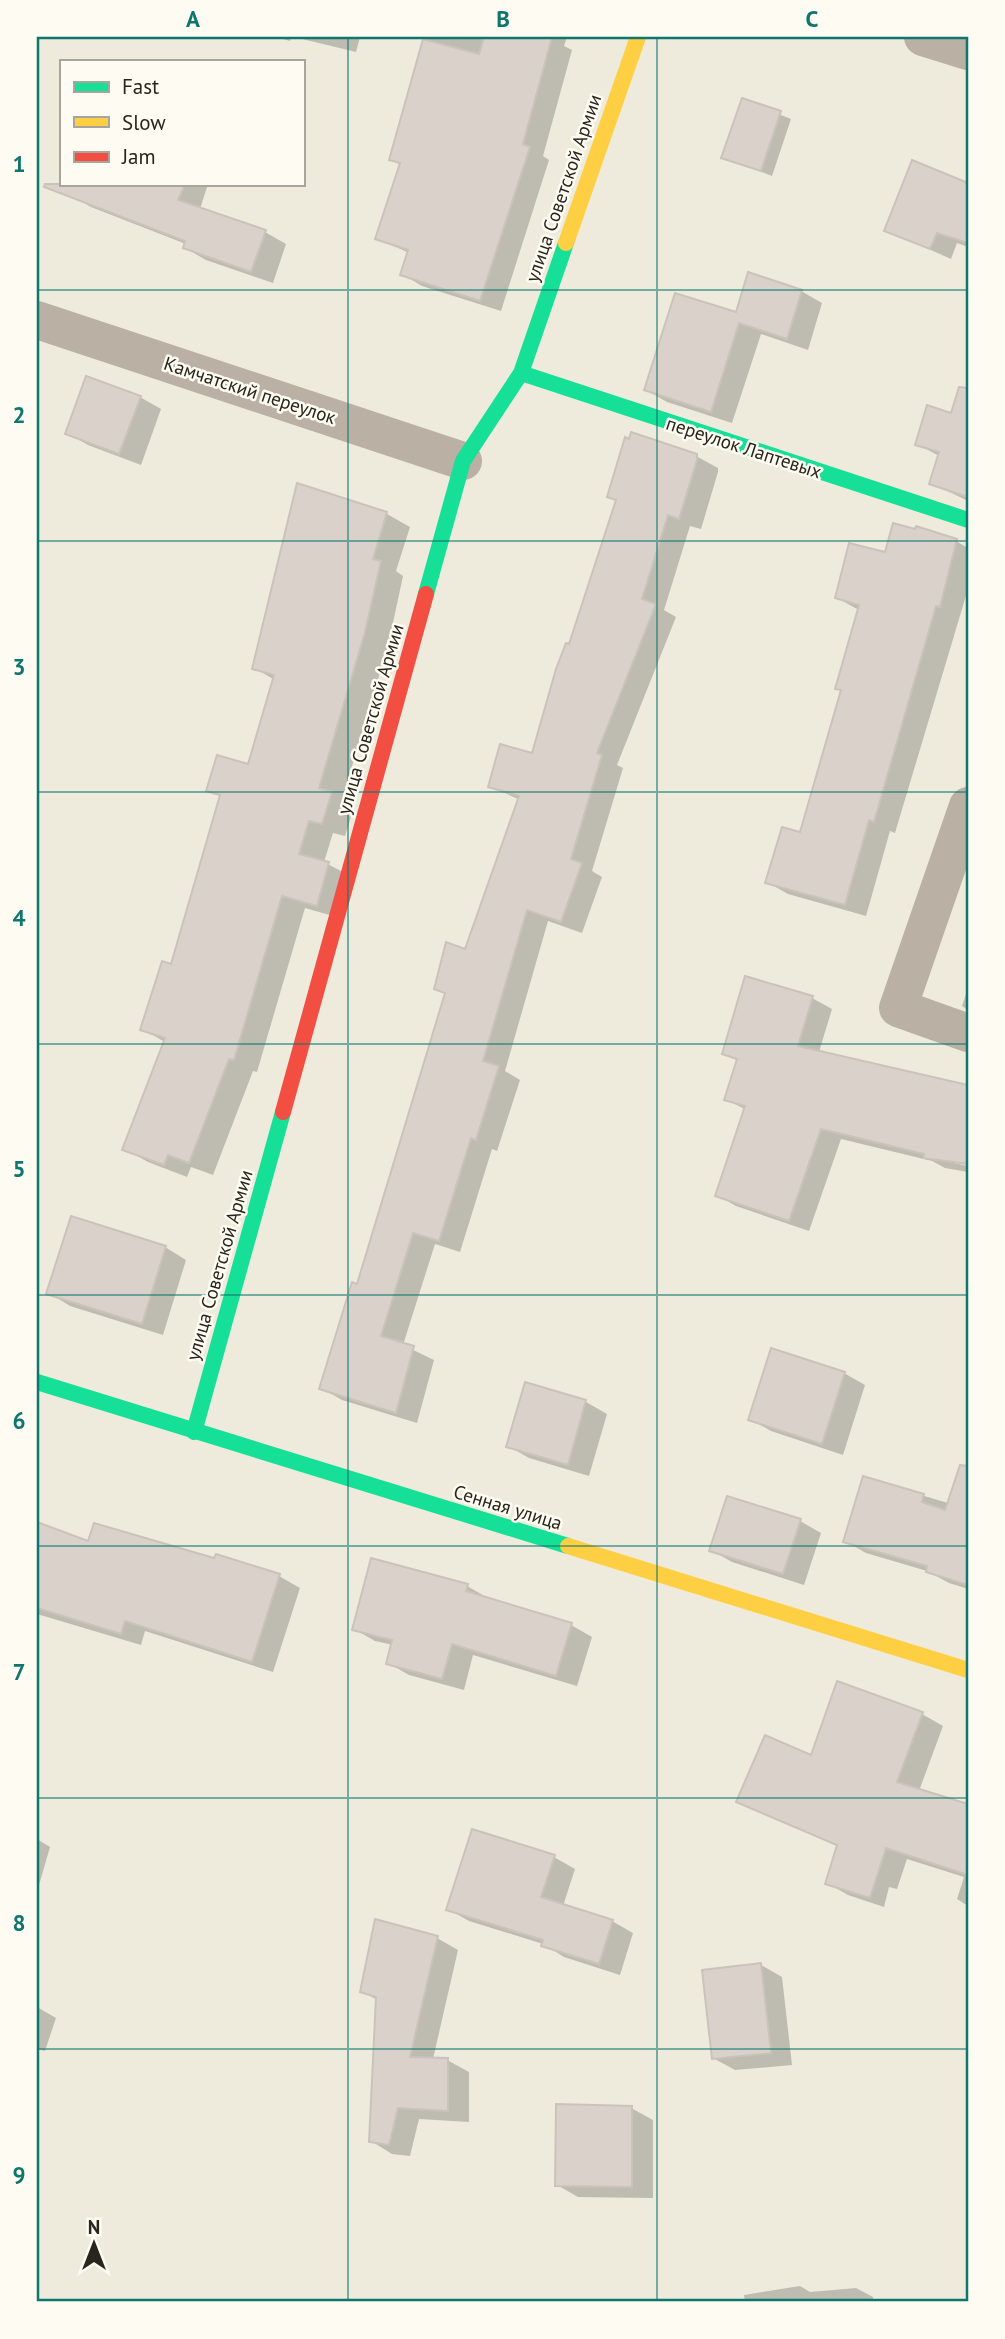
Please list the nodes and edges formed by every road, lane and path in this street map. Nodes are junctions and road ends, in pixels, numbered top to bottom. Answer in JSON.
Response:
{"nodes":[{"id":1,"x":638,"y":37,"type":"edge"},
{"id":2,"x":922,"y":37,"type":"edge"},
{"id":3,"x":968,"y":51,"type":"edge"},
{"id":4,"x":37,"y":320,"type":"edge"},
{"id":5,"x":521,"y":373,"type":"junction"},
{"id":6,"x":463,"y":461,"type":"junction"},
{"id":7,"x":968,"y":520,"type":"edge"},
{"id":8,"x":968,"y":806,"type":"edge"},
{"id":9,"x":968,"y":1033,"type":"edge"},
{"id":10,"x":37,"y":1382,"type":"edge"},
{"id":11,"x":194,"y":1432,"type":"junction"},
{"id":12,"x":968,"y":1670,"type":"edge"}],
"edges":[{"from":1,"to":5,"type":"street","name":"улица Советской Армии"},
{"from":2,"to":3,"type":"street"},
{"from":4,"to":6,"type":"street","name":"Камчатский переулок"},
{"from":5,"to":6,"type":"street","name":"улица Советской Армии"},
{"from":5,"to":7,"type":"street","name":"переулок Лаптевых"},
{"from":6,"to":11,"type":"street","name":"улица Советской Армии"},
{"from":8,"to":9,"type":"street"},
{"from":10,"to":11,"type":"street","name":"Сенная улица"},
{"from":11,"to":12,"type":"street","name":"Сенная улица"}]}
